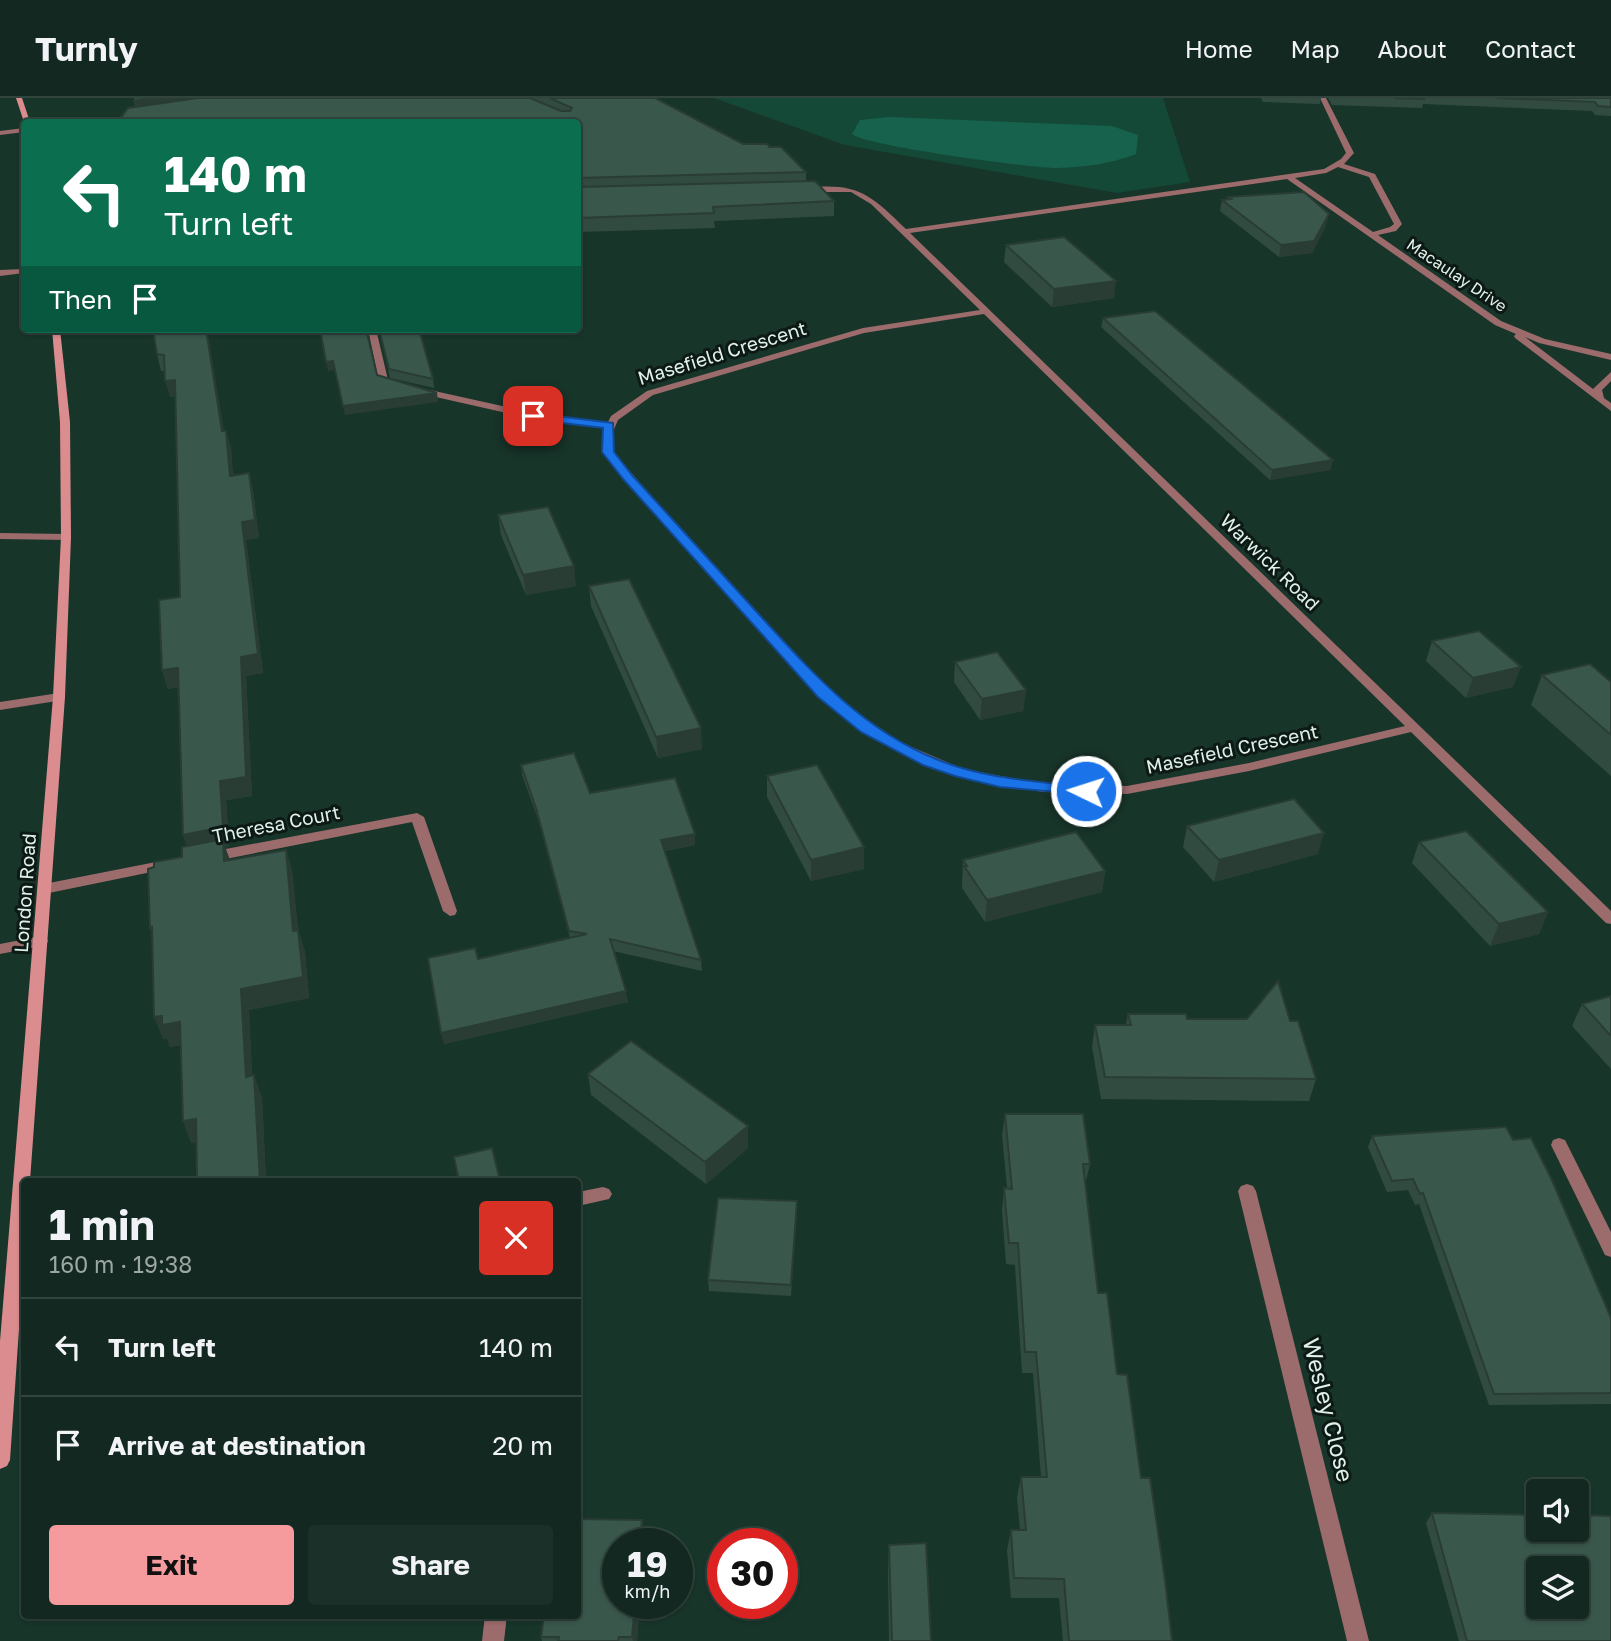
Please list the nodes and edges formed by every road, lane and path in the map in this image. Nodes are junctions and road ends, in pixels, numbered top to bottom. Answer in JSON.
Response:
{"nodes":[{"id":1,"x":19,"y":98,"type":"edge"},
{"id":2,"x":1323,"y":98,"type":"edge"},
{"id":3,"x":143,"y":116,"type":"edge"},
{"id":4,"x":26,"y":119,"type":"edge"},
{"id":5,"x":116,"y":119,"type":"edge"},
{"id":6,"x":21,"y":130,"type":"edge"},
{"id":7,"x":0,"y":133,"type":"edge"},
{"id":8,"x":1339,"y":165,"type":"junction"},
{"id":9,"x":1289,"y":177,"type":"junction"},
{"id":10,"x":788,"y":191,"type":"edge"},
{"id":11,"x":905,"y":231,"type":"junction"},
{"id":12,"x":1370,"y":235,"type":"junction"},
{"id":13,"x":21,"y":271,"type":"edge"},
{"id":14,"x":0,"y":273,"type":"edge"},
{"id":15,"x":987,"y":311,"type":"junction"},
{"id":16,"x":1512,"y":330,"type":"junction"},
{"id":17,"x":56,"y":333,"type":"edge"},
{"id":18,"x":373,"y":333,"type":"edge"},
{"id":19,"x":1611,"y":357,"type":"edge"},
{"id":20,"x":1611,"y":375,"type":"edge"},
{"id":21,"x":1599,"y":399,"type":"junction"},
{"id":22,"x":1611,"y":408,"type":"edge"},
{"id":23,"x":609,"y":425,"type":"junction"},
{"id":24,"x":0,"y":536,"type":"edge"},
{"id":25,"x":66,"y":537,"type":"junction"},
{"id":26,"x":59,"y":696,"type":"junction"},
{"id":27,"x":0,"y":706,"type":"edge"},
{"id":28,"x":1415,"y":727,"type":"junction"},
{"id":29,"x":44,"y":889,"type":"junction"},
{"id":30,"x":450,"y":911,"type":"dead end"},
{"id":31,"x":1611,"y":919,"type":"edge"},
{"id":32,"x":41,"y":941,"type":"junction"},
{"id":33,"x":0,"y":948,"type":"edge"},
{"id":34,"x":1559,"y":1145,"type":"dead end"},
{"id":35,"x":27,"y":1178,"type":"edge"},
{"id":36,"x":1247,"y":1191,"type":"dead end"},
{"id":37,"x":603,"y":1194,"type":"dead end"},
{"id":38,"x":581,"y":1198,"type":"edge"},
{"id":39,"x":1611,"y":1250,"type":"edge"},
{"id":40,"x":21,"y":1274,"type":"edge"},
{"id":41,"x":18,"y":1324,"type":"edge"},
{"id":42,"x":0,"y":1460,"type":"edge"},
{"id":43,"x":496,"y":1619,"type":"edge"},
{"id":44,"x":493,"y":1641,"type":"edge"},
{"id":45,"x":1358,"y":1641,"type":"edge"}],
"edges":[{"from":1,"to":4,"type":"main road"},
{"from":2,"to":8,"type":"street"},
{"from":3,"to":5,"type":"street"},
{"from":6,"to":7,"type":"street"},
{"from":8,"to":9,"type":"street"},
{"from":8,"to":12,"type":"street","name":"Macaulay Drive"},
{"from":9,"to":11,"type":"street"},
{"from":9,"to":12,"type":"street","name":"Macaulay Drive"},
{"from":10,"to":11,"type":"street","name":"Warwick Road"},
{"from":11,"to":15,"type":"street","name":"Warwick Road"},
{"from":12,"to":16,"type":"street","name":"Macaulay Drive"},
{"from":13,"to":14,"type":"street"},
{"from":15,"to":23,"type":"street","name":"Masefield Crescent"},
{"from":15,"to":28,"type":"street","name":"Warwick Road"},
{"from":16,"to":19,"type":"street","name":"Macaulay Drive"},
{"from":16,"to":21,"type":"street"},
{"from":17,"to":25,"type":"main road","name":"London Road"},
{"from":18,"to":23,"type":"street"},
{"from":20,"to":21,"type":"street"},
{"from":21,"to":22,"type":"street"},
{"from":23,"to":28,"type":"street","name":"Masefield Crescent"},
{"from":24,"to":25,"type":"street"},
{"from":25,"to":26,"type":"main road","name":"London Road"},
{"from":26,"to":27,"type":"street"},
{"from":26,"to":29,"type":"main road","name":"London Road"},
{"from":28,"to":31,"type":"street","name":"Warwick Road"},
{"from":29,"to":30,"type":"street","name":"Theresa Court"},
{"from":29,"to":32,"type":"main road","name":"London Road"},
{"from":32,"to":33,"type":"street"},
{"from":32,"to":35,"type":"main road","name":"London Road"},
{"from":34,"to":39,"type":"street"},
{"from":36,"to":45,"type":"street","name":"Wesley Close"},
{"from":37,"to":38,"type":"street"},
{"from":40,"to":41,"type":"main road","name":"London Road"},
{"from":41,"to":42,"type":"main road","name":"London Road"},
{"from":43,"to":44,"type":"street"}]}
